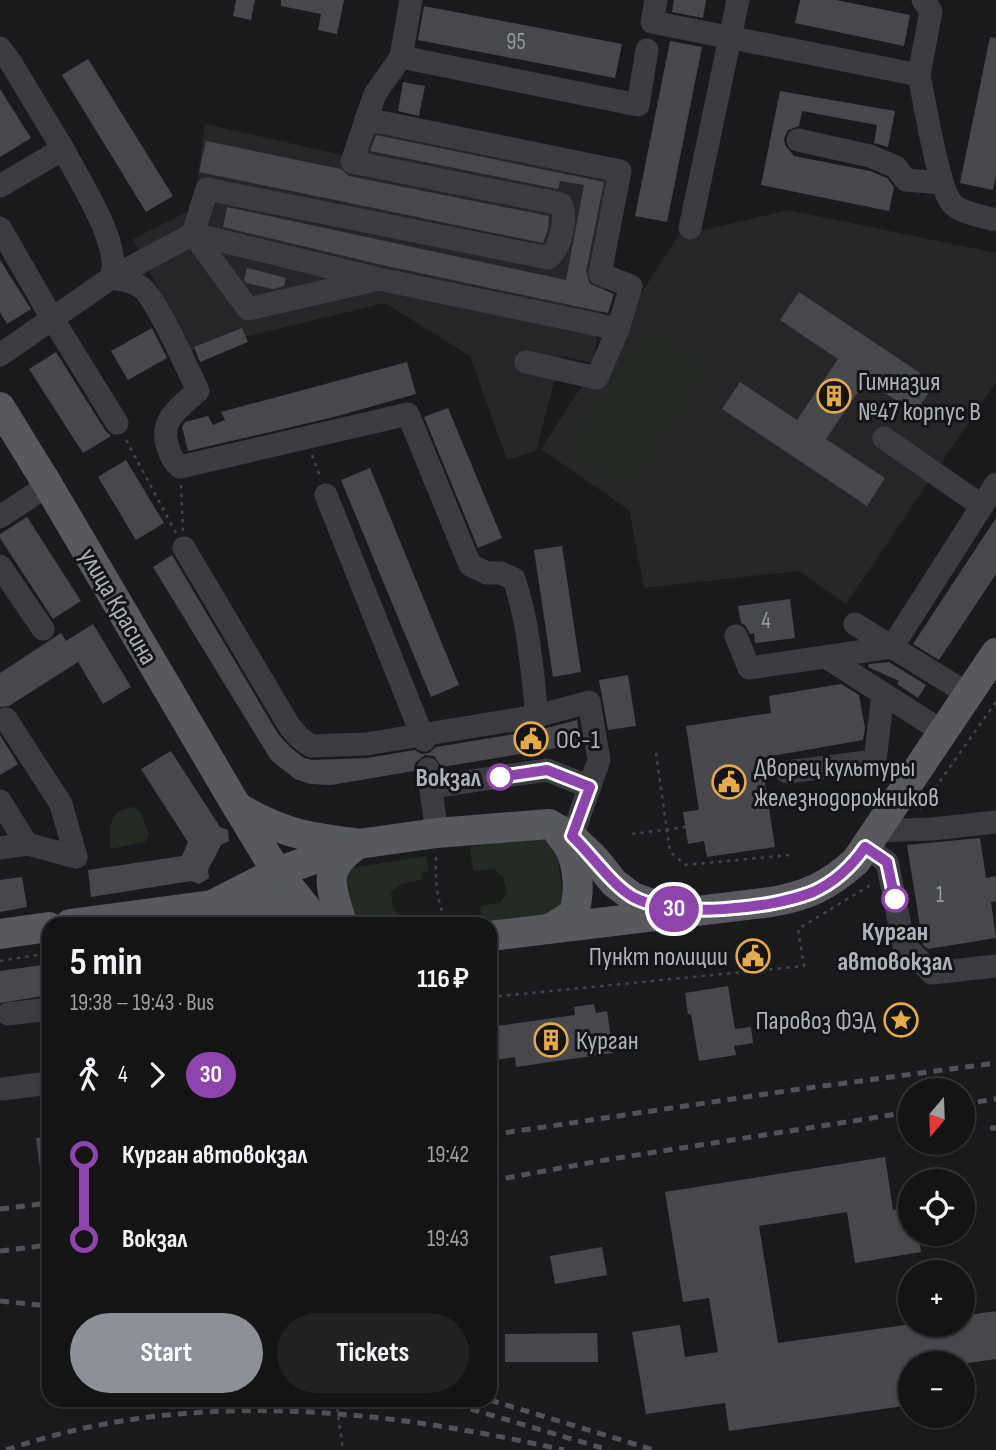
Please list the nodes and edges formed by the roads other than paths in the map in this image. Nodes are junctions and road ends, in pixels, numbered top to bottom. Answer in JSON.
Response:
{"nodes":[{"id":1,"x":411,"y":0,"type":"edge"},
{"id":2,"x":656,"y":0,"type":"edge"},
{"id":3,"x":738,"y":0,"type":"edge"},
{"id":4,"x":923,"y":0,"type":"edge"},
{"id":5,"x":732,"y":38,"type":"junction"},
{"id":6,"x":0,"y":48,"type":"edge"},
{"id":7,"x":647,"y":50,"type":"dead end"},
{"id":8,"x":401,"y":57,"type":"junction"},
{"id":9,"x":919,"y":75,"type":"junction"},
{"id":10,"x":366,"y":118,"type":"junction"},
{"id":11,"x":798,"y":140,"type":"dead end"},
{"id":12,"x":63,"y":149,"type":"junction"},
{"id":13,"x":942,"y":183,"type":"junction"},
{"id":14,"x":0,"y":186,"type":"edge"},
{"id":15,"x":996,"y":220,"type":"edge"},
{"id":16,"x":0,"y":228,"type":"edge"},
{"id":17,"x":690,"y":228,"type":"dead end"},
{"id":18,"x":193,"y":234,"type":"junction"},
{"id":19,"x":111,"y":278,"type":"junction"},
{"id":20,"x":379,"y":279,"type":"junction"},
{"id":21,"x":52,"y":318,"type":"junction"},
{"id":22,"x":618,"y":329,"type":"junction"},
{"id":23,"x":0,"y":355,"type":"edge"},
{"id":24,"x":526,"y":362,"type":"dead end"},
{"id":25,"x":0,"y":407,"type":"edge"},
{"id":26,"x":117,"y":423,"type":"road end"},
{"id":27,"x":884,"y":438,"type":"dead end"},
{"id":28,"x":996,"y":484,"type":"edge"},
{"id":29,"x":48,"y":485,"type":"junction"},
{"id":30,"x":326,"y":495,"type":"road end"},
{"id":31,"x":982,"y":506,"type":"junction"},
{"id":32,"x":0,"y":517,"type":"edge"},
{"id":33,"x":184,"y":548,"type":"road end"},
{"id":34,"x":0,"y":566,"type":"edge"},
{"id":35,"x":855,"y":624,"type":"dead end"},
{"id":36,"x":43,"y":629,"type":"dead end"},
{"id":37,"x":736,"y":636,"type":"dead end"},
{"id":38,"x":892,"y":647,"type":"junction"},
{"id":39,"x":996,"y":653,"type":"edge"},
{"id":40,"x":826,"y":657,"type":"junction"},
{"id":41,"x":883,"y":694,"type":"junction"},
{"id":42,"x":982,"y":698,"type":"edge"},
{"id":43,"x":537,"y":716,"type":"junction"},
{"id":44,"x":6,"y":719,"type":"dead end"},
{"id":45,"x":943,"y":732,"type":"junction"},
{"id":46,"x":424,"y":737,"type":"junction"},
{"id":47,"x":787,"y":772,"type":"dead end"},
{"id":48,"x":590,"y":787,"type":"junction"},
{"id":49,"x":0,"y":801,"type":"edge"},
{"id":50,"x":236,"y":806,"type":"junction"},
{"id":51,"x":996,"y":822,"type":"edge"},
{"id":52,"x":561,"y":830,"type":"junction"},
{"id":53,"x":437,"y":833,"type":"junction"},
{"id":54,"x":871,"y":839,"type":"junction"},
{"id":55,"x":27,"y":844,"type":"junction"},
{"id":56,"x":358,"y":844,"type":"junction"},
{"id":57,"x":0,"y":848,"type":"edge"},
{"id":58,"x":278,"y":872,"type":"junction"},
{"id":59,"x":212,"y":905,"type":"junction"},
{"id":60,"x":694,"y":911,"type":"junction"},
{"id":61,"x":128,"y":917,"type":"edge"},
{"id":62,"x":293,"y":917,"type":"edge"},
{"id":63,"x":313,"y":917,"type":"edge"},
{"id":64,"x":340,"y":917,"type":"edge"},
{"id":65,"x":42,"y":928,"type":"edge"},
{"id":66,"x":551,"y":928,"type":"junction"},
{"id":67,"x":0,"y":934,"type":"edge"},
{"id":68,"x":497,"y":935,"type":"edge"},
{"id":69,"x":996,"y":966,"type":"edge"},
{"id":70,"x":42,"y":1010,"type":"edge"},
{"id":71,"x":8,"y":1014,"type":"dead end"},
{"id":72,"x":42,"y":1084,"type":"edge"},
{"id":73,"x":3,"y":1089,"type":"dead end"}],
"edges":[{"from":1,"to":8,"type":"lane"},
{"from":2,"to":5,"type":"lane"},
{"from":3,"to":5,"type":"lane"},
{"from":4,"to":9,"type":"lane"},
{"from":5,"to":9,"type":"lane"},
{"from":5,"to":17,"type":"lane"},
{"from":6,"to":12,"type":"lane"},
{"from":7,"to":8,"type":"lane"},
{"from":8,"to":10,"type":"lane"},
{"from":9,"to":13,"type":"lane"},
{"from":10,"to":18,"type":"lane"},
{"from":10,"to":22,"type":"lane"},
{"from":11,"to":13,"type":"lane"},
{"from":12,"to":14,"type":"lane"},
{"from":12,"to":19,"type":"lane"},
{"from":13,"to":15,"type":"lane"},
{"from":16,"to":21,"type":"lane"},
{"from":18,"to":19,"type":"lane"},
{"from":18,"to":20,"type":"lane"},
{"from":18,"to":20,"type":"lane"},
{"from":19,"to":21,"type":"lane"},
{"from":19,"to":43,"type":"lane"},
{"from":20,"to":22,"type":"lane"},
{"from":21,"to":23,"type":"lane"},
{"from":21,"to":26,"type":"lane"},
{"from":22,"to":24,"type":"lane"},
{"from":25,"to":29,"type":"main road","name":"улица Красина"},
{"from":27,"to":31,"type":"lane"},
{"from":28,"to":31,"type":"lane"},
{"from":29,"to":32,"type":"lane"},
{"from":29,"to":50,"type":"main road","name":"улица Красина"},
{"from":30,"to":46,"type":"lane"},
{"from":31,"to":38,"type":"lane"},
{"from":33,"to":46,"type":"lane"},
{"from":34,"to":36,"type":"lane"},
{"from":35,"to":38,"type":"lane"},
{"from":37,"to":40,"type":"lane"},
{"from":38,"to":40,"type":"lane"},
{"from":38,"to":42,"type":"lane"},
{"from":39,"to":42,"type":"main road"},
{"from":40,"to":41,"type":"lane"},
{"from":41,"to":45,"type":"lane"},
{"from":41,"to":47,"type":"lane"},
{"from":42,"to":45,"type":"main road"},
{"from":43,"to":46,"type":"lane"},
{"from":43,"to":48,"type":"lane"},
{"from":44,"to":55,"type":"lane"},
{"from":45,"to":54,"type":"main road"},
{"from":48,"to":52,"type":"lane"},
{"from":48,"to":53,"type":"lane"},
{"from":49,"to":55,"type":"lane"},
{"from":50,"to":56,"type":"main road"},
{"from":50,"to":58,"type":"main road","name":"улица Красина"},
{"from":50,"to":59,"type":"main road"},
{"from":51,"to":54,"type":"lane"},
{"from":52,"to":53,"type":"main road"},
{"from":52,"to":60,"type":"main road"},
{"from":52,"to":66,"type":"main road"},
{"from":53,"to":56,"type":"main road"},
{"from":54,"to":60,"type":"main road"},
{"from":54,"to":69,"type":"lane"},
{"from":55,"to":57,"type":"lane"},
{"from":56,"to":58,"type":"main road"},
{"from":56,"to":64,"type":"main road"},
{"from":58,"to":59,"type":"main road"},
{"from":58,"to":63,"type":"main road"},
{"from":59,"to":61,"type":"main road"},
{"from":59,"to":62,"type":"main road"},
{"from":60,"to":66,"type":"main road"},
{"from":65,"to":67,"type":"main road"},
{"from":66,"to":68,"type":"main road"},
{"from":70,"to":71,"type":"lane"},
{"from":72,"to":73,"type":"lane"}]}
